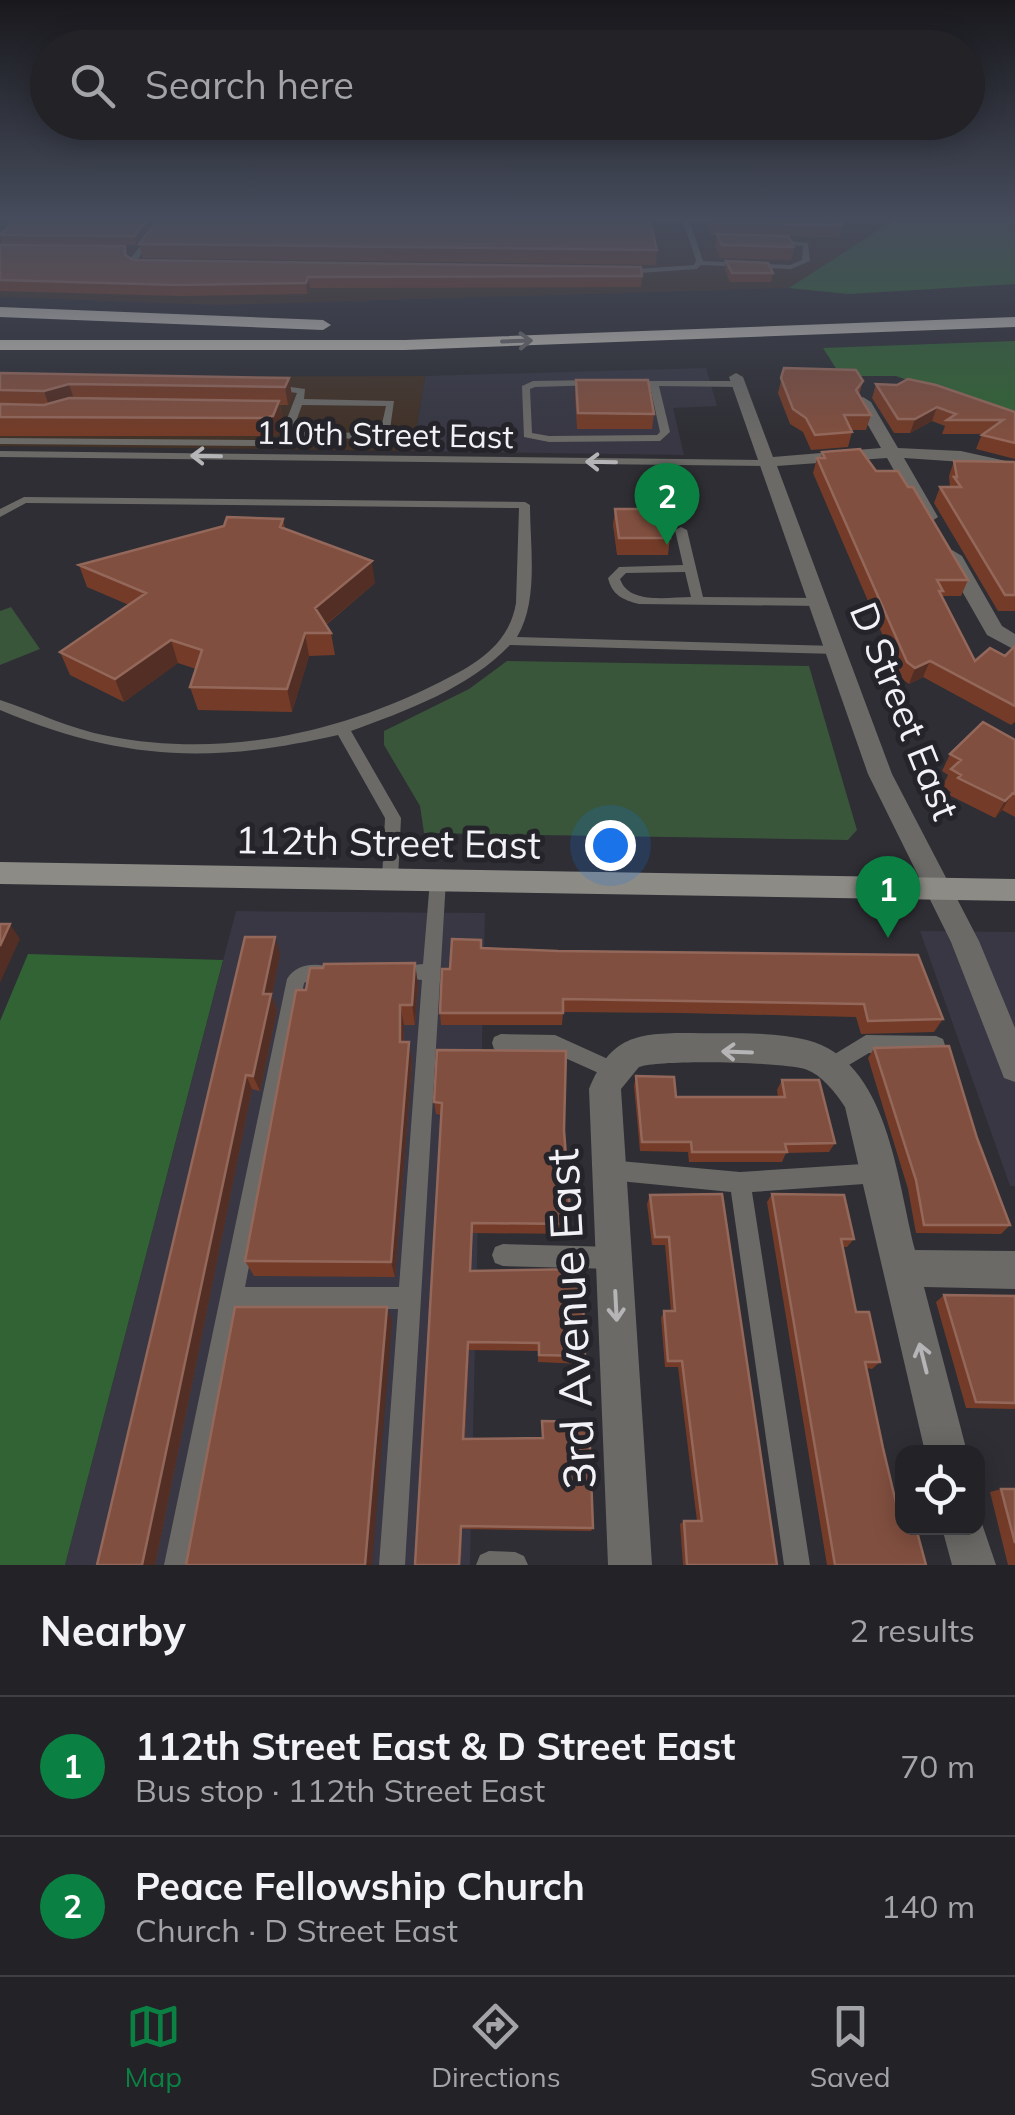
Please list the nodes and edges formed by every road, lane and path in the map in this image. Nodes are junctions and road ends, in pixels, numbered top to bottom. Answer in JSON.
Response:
{"nodes":[{"id":1,"x":1015,"y":306,"type":"edge"},
{"id":2,"x":0,"y":312,"type":"edge"},
{"id":3,"x":1015,"y":322,"type":"edge"},
{"id":4,"x":421,"y":328,"type":"junction"},
{"id":5,"x":0,"y":330,"type":"edge"},
{"id":6,"x":456,"y":344,"type":"junction"},
{"id":7,"x":0,"y":345,"type":"edge"},
{"id":8,"x":0,"y":357,"type":"edge"},
{"id":9,"x":738,"y":381,"type":"joint"},
{"id":10,"x":606,"y":383,"type":"edge"},
{"id":11,"x":622,"y":383,"type":"edge"},
{"id":12,"x":654,"y":383,"type":"junction"},
{"id":13,"x":253,"y":387,"type":"edge"},
{"id":14,"x":863,"y":402,"type":"edge"},
{"id":15,"x":296,"y":407,"type":"junction"},
{"id":16,"x":275,"y":412,"type":"edge"},
{"id":17,"x":284,"y":440,"type":"junction"},
{"id":18,"x":0,"y":441,"type":"edge"},
{"id":19,"x":0,"y":454,"type":"edge"},
{"id":20,"x":894,"y":456,"type":"junction"},
{"id":21,"x":769,"y":464,"type":"junction"},
{"id":22,"x":1015,"y":470,"type":"edge"},
{"id":23,"x":0,"y":514,"type":"edge"},
{"id":24,"x":681,"y":530,"type":"dead end"},
{"id":25,"x":690,"y":568,"type":"junction"},
{"id":26,"x":698,"y":601,"type":"junction"},
{"id":27,"x":818,"y":602,"type":"junction"},
{"id":28,"x":508,"y":642,"type":"junction"},
{"id":29,"x":1015,"y":643,"type":"edge"},
{"id":30,"x":836,"y":650,"type":"junction"},
{"id":31,"x":0,"y":705,"type":"edge"},
{"id":32,"x":343,"y":730,"type":"junction"},
{"id":33,"x":0,"y":872,"type":"edge"},
{"id":34,"x":390,"y":880,"type":"junction"},
{"id":35,"x":438,"y":880,"type":"junction"},
{"id":36,"x":938,"y":889,"type":"junction"},
{"id":37,"x":1015,"y":890,"type":"edge"},
{"id":38,"x":430,"y":972,"type":"junction"},
{"id":39,"x":501,"y":1043,"type":"dead end"},
{"id":40,"x":936,"y":1045,"type":"edge"},
{"id":41,"x":832,"y":1066,"type":"junction"},
{"id":42,"x":1015,"y":1067,"type":"edge"},
{"id":43,"x":612,"y":1070,"type":"junction"},
{"id":44,"x":609,"y":1170,"type":"junction"},
{"id":45,"x":878,"y":1173,"type":"junction"},
{"id":46,"x":740,"y":1182,"type":"junction"},
{"id":47,"x":504,"y":1256,"type":"dead end"},
{"id":48,"x":614,"y":1258,"type":"junction"},
{"id":49,"x":901,"y":1268,"type":"junction"},
{"id":50,"x":1015,"y":1270,"type":"edge"},
{"id":51,"x":232,"y":1298,"type":"junction"},
{"id":52,"x":409,"y":1298,"type":"junction"},
{"id":53,"x":944,"y":1445,"type":"edge"},
{"id":54,"x":966,"y":1535,"type":"edge"},
{"id":55,"x":489,"y":1564,"type":"edge"},
{"id":56,"x":178,"y":1565,"type":"edge"},
{"id":57,"x":392,"y":1565,"type":"edge"},
{"id":58,"x":515,"y":1565,"type":"edge"},
{"id":59,"x":630,"y":1565,"type":"edge"},
{"id":60,"x":798,"y":1565,"type":"edge"},
{"id":61,"x":974,"y":1565,"type":"edge"}],
"edges":[{"from":1,"to":4,"type":"highway"},
{"from":2,"to":4,"type":"highway"},
{"from":6,"to":3,"type":"highway","one_way":true},
{"from":4,"to":5,"type":"highway"},
{"from":6,"to":7,"type":"highway"},
{"from":6,"to":8,"type":"highway"},
{"from":9,"to":12,"type":"lane"},
{"from":9,"to":21,"type":"street","name":"D Street East"},
{"from":10,"to":12,"type":"lane"},
{"from":11,"to":12,"type":"lane"},
{"from":13,"to":15,"type":"lane"},
{"from":14,"to":20,"type":"street"},
{"from":15,"to":16,"type":"lane"},
{"from":15,"to":17,"type":"lane"},
{"from":15,"to":17,"type":"lane"},
{"from":17,"to":18,"type":"lane"},
{"from":21,"to":19,"type":"lane","name":"110th Street East","one_way":true},
{"from":20,"to":21,"type":"street"},
{"from":20,"to":22,"type":"street"},
{"from":20,"to":29,"type":"street"},
{"from":21,"to":27,"type":"street","name":"D Street East"},
{"from":23,"to":28,"type":"lane"},
{"from":24,"to":25,"type":"lane"},
{"from":25,"to":26,"type":"lane"},
{"from":25,"to":26,"type":"lane"},
{"from":26,"to":27,"type":"lane"},
{"from":27,"to":30,"type":"street","name":"D Street East"},
{"from":28,"to":30,"type":"lane"},
{"from":28,"to":32,"type":"lane"},
{"from":30,"to":36,"type":"street","name":"D Street East"},
{"from":31,"to":32,"type":"lane"},
{"from":32,"to":34,"type":"lane"},
{"from":33,"to":34,"type":"main road","name":"112th Street East"},
{"from":34,"to":35,"type":"main road","name":"112th Street East"},
{"from":35,"to":36,"type":"main road","name":"112th Street East"},
{"from":35,"to":38,"type":"lane"},
{"from":36,"to":37,"type":"main road","name":"112th Street East"},
{"from":36,"to":42,"type":"street","name":"D Street East"},
{"from":38,"to":51,"type":"lane"},
{"from":38,"to":52,"type":"lane"},
{"from":39,"to":43,"type":"lane"},
{"from":40,"to":41,"type":"lane"},
{"from":41,"to":43,"type":"street","one_way":true},
{"from":41,"to":45,"type":"street"},
{"from":43,"to":44,"type":"street","name":"3rd Avenue East"},
{"from":44,"to":46,"type":"lane"},
{"from":44,"to":48,"type":"street","name":"3rd Avenue East"},
{"from":45,"to":46,"type":"lane"},
{"from":45,"to":49,"type":"street"},
{"from":46,"to":60,"type":"lane"},
{"from":47,"to":48,"type":"lane"},
{"from":48,"to":59,"type":"street","name":"3rd Avenue East","one_way":true},
{"from":49,"to":50,"type":"street"},
{"from":53,"to":49,"type":"street","one_way":true},
{"from":51,"to":52,"type":"lane"},
{"from":51,"to":56,"type":"lane"},
{"from":52,"to":57,"type":"lane"},
{"from":54,"to":61,"type":"street"},
{"from":55,"to":58,"type":"lane"}]}
